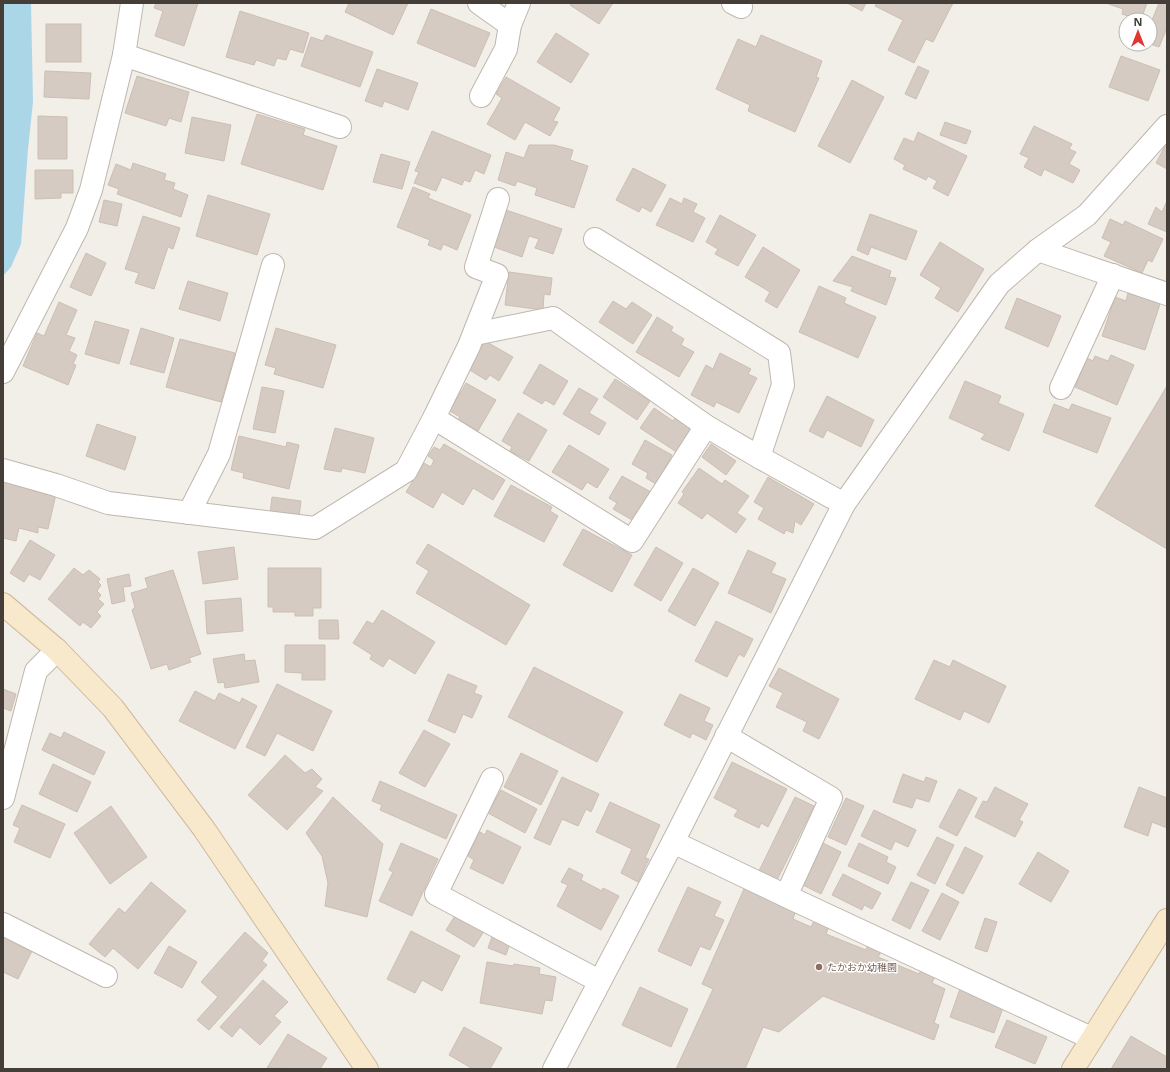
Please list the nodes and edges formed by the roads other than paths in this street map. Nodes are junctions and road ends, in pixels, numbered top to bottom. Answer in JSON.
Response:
{"nodes":[{"id":1,"x":132,"y":3,"type":"edge"},
{"id":2,"x":479,"y":3,"type":"edge"},
{"id":3,"x":519,"y":3,"type":"edge"},
{"id":4,"x":510,"y":25,"type":"junction"},
{"id":5,"x":124,"y":55,"type":"junction"},
{"id":6,"x":481,"y":96,"type":"dead end"},
{"id":7,"x":1167,"y":126,"type":"edge"},
{"id":8,"x":340,"y":127,"type":"dead end"},
{"id":9,"x":498,"y":199,"type":"dead end"},
{"id":10,"x":595,"y":239,"type":"dead end"},
{"id":11,"x":1038,"y":250,"type":"junction"},
{"id":12,"x":273,"y":265,"type":"dead end"},
{"id":13,"x":1113,"y":275,"type":"junction"},
{"id":14,"x":1167,"y":294,"type":"edge"},
{"id":15,"x":475,"y":334,"type":"junction"},
{"id":16,"x":3,"y":372,"type":"edge"},
{"id":17,"x":1061,"y":388,"type":"dead end"},
{"id":18,"x":434,"y":418,"type":"junction"},
{"id":19,"x":706,"y":426,"type":"junction"},
{"id":20,"x":759,"y":457,"type":"junction"},
{"id":21,"x":3,"y":470,"type":"edge"},
{"id":22,"x":844,"y":504,"type":"junction"},
{"id":23,"x":189,"y":513,"type":"junction"},
{"id":24,"x":3,"y":604,"type":"edge"},
{"id":25,"x":57,"y":650,"type":"junction"},
{"id":26,"x":726,"y":736,"type":"junction"},
{"id":27,"x":492,"y":779,"type":"dead end"},
{"id":28,"x":3,"y":798,"type":"edge"},
{"id":29,"x":673,"y":842,"type":"junction"},
{"id":30,"x":786,"y":896,"type":"junction"},
{"id":31,"x":1167,"y":920,"type":"edge"},
{"id":32,"x":3,"y":924,"type":"edge"},
{"id":33,"x":106,"y":976,"type":"dead end"},
{"id":34,"x":599,"y":981,"type":"junction"},
{"id":35,"x":1091,"y":1038,"type":"junction"},
{"id":36,"x":367,"y":1069,"type":"edge"},
{"id":37,"x":554,"y":1069,"type":"edge"},
{"id":38,"x":1073,"y":1069,"type":"edge"}],
"edges":[{"from":1,"to":5,"type":"street"},
{"from":2,"to":4,"type":"street"},
{"from":3,"to":4,"type":"street"},
{"from":4,"to":6,"type":"street"},
{"from":5,"to":8,"type":"street"},
{"from":5,"to":16,"type":"street"},
{"from":7,"to":11,"type":"street"},
{"from":9,"to":15,"type":"street"},
{"from":10,"to":20,"type":"street"},
{"from":11,"to":13,"type":"street"},
{"from":11,"to":22,"type":"street"},
{"from":12,"to":23,"type":"street"},
{"from":13,"to":14,"type":"street"},
{"from":13,"to":17,"type":"street"},
{"from":15,"to":18,"type":"street"},
{"from":15,"to":19,"type":"street"},
{"from":18,"to":19,"type":"street"},
{"from":18,"to":23,"type":"street"},
{"from":19,"to":20,"type":"street"},
{"from":20,"to":22,"type":"street"},
{"from":21,"to":23,"type":"street"},
{"from":22,"to":26,"type":"street"},
{"from":24,"to":25,"type":"street"},
{"from":25,"to":28,"type":"street"},
{"from":25,"to":36,"type":"street"},
{"from":26,"to":29,"type":"street"},
{"from":26,"to":30,"type":"street"},
{"from":27,"to":34,"type":"street"},
{"from":29,"to":30,"type":"street"},
{"from":29,"to":34,"type":"street"},
{"from":30,"to":35,"type":"street"},
{"from":31,"to":35,"type":"street"},
{"from":32,"to":33,"type":"street"},
{"from":34,"to":37,"type":"street"},
{"from":35,"to":38,"type":"street"}]}
